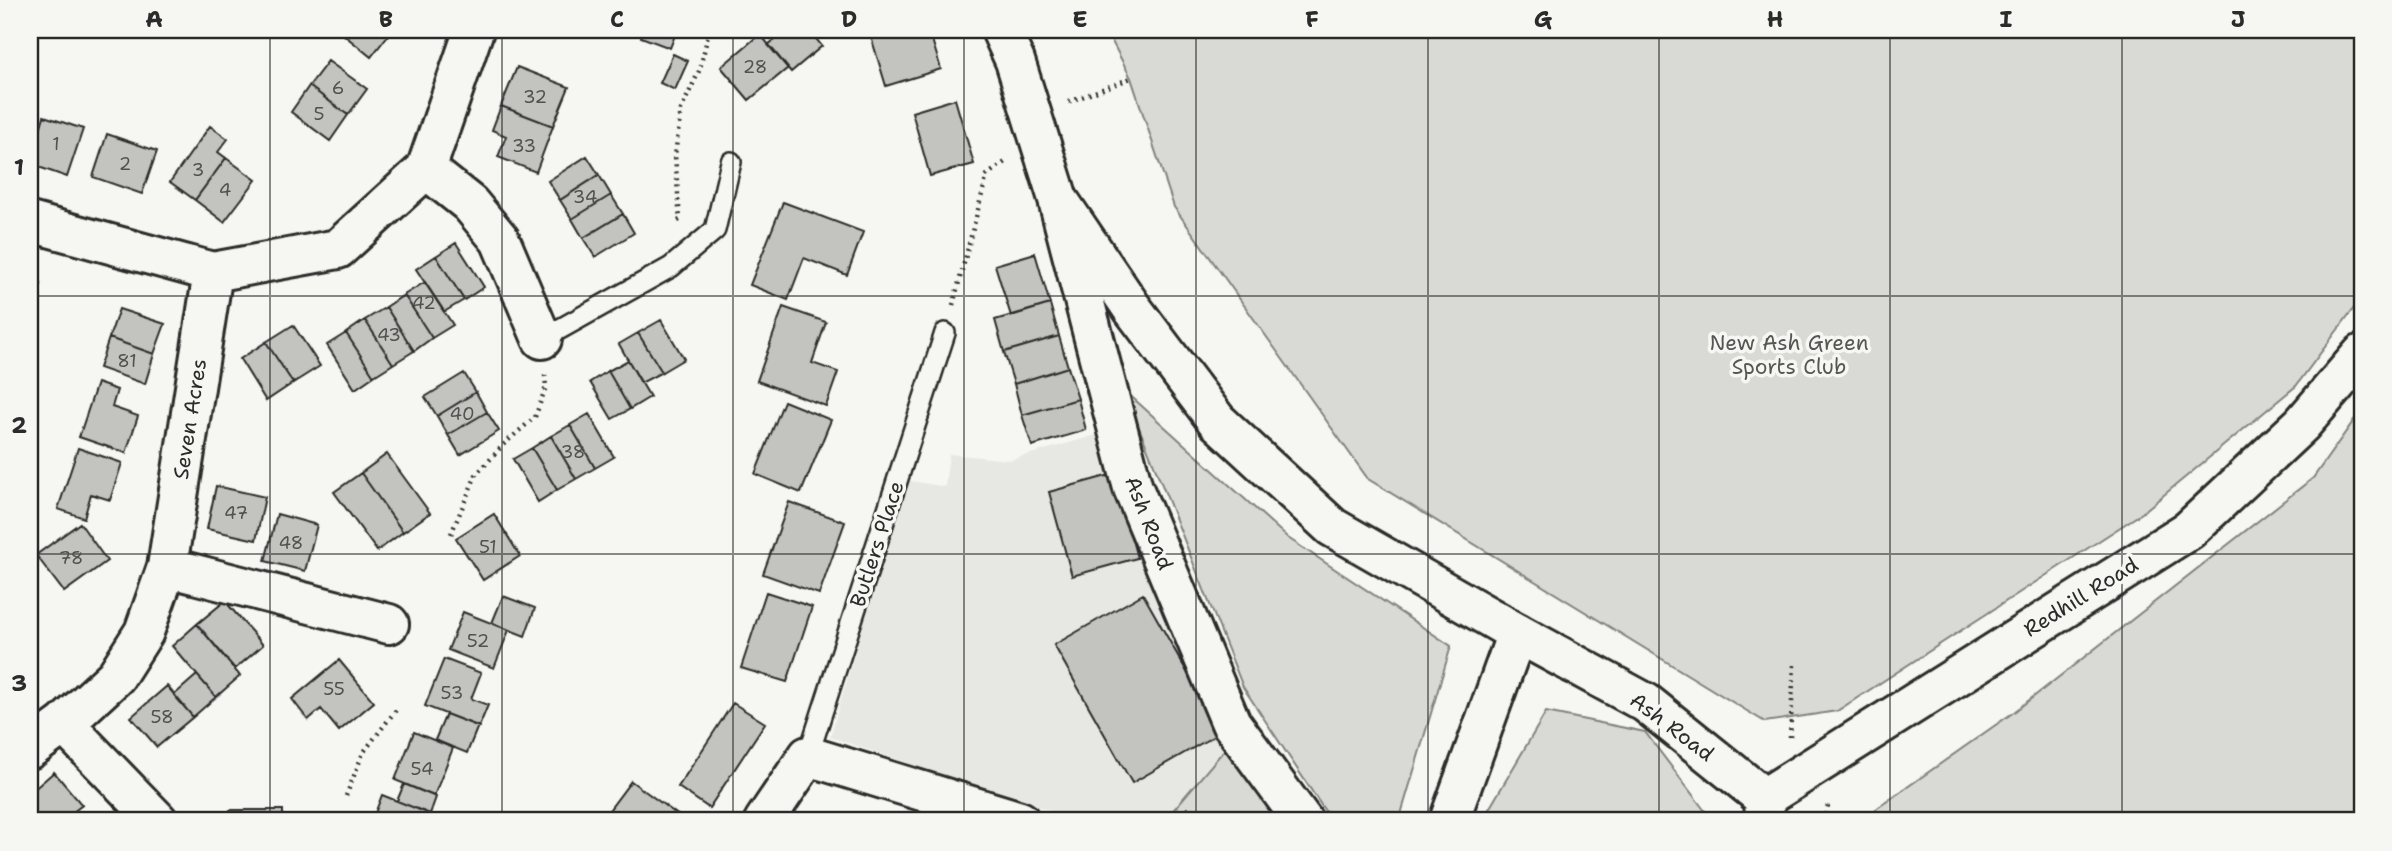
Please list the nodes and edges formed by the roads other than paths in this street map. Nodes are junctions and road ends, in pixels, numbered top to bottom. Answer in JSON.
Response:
{"nodes":[{"id":1,"x":474,"y":30,"type":"edge"},
{"id":2,"x":1002,"y":30,"type":"edge"},
{"id":3,"x":731,"y":162,"type":"dead end"},
{"id":4,"x":426,"y":169,"type":"junction"},
{"id":5,"x":1058,"y":199,"type":"junction"},
{"id":6,"x":30,"y":222,"type":"edge"},
{"id":7,"x":214,"y":272,"type":"junction"},
{"id":8,"x":945,"y":332,"type":"road end"},
{"id":9,"x":542,"y":339,"type":"joint"},
{"id":10,"x":2362,"y":354,"type":"edge"},
{"id":11,"x":167,"y":567,"type":"junction"},
{"id":12,"x":389,"y":624,"type":"dead end"},
{"id":13,"x":1517,"y":633,"type":"junction"},
{"id":14,"x":64,"y":724,"type":"junction"},
{"id":15,"x":30,"y":749,"type":"edge"},
{"id":16,"x":808,"y":756,"type":"junction"},
{"id":17,"x":1772,"y":801,"type":"edge"},
{"id":18,"x":158,"y":821,"type":"edge"},
{"id":19,"x":764,"y":821,"type":"edge"},
{"id":20,"x":1020,"y":821,"type":"edge"},
{"id":21,"x":1303,"y":821,"type":"edge"},
{"id":22,"x":1449,"y":821,"type":"edge"}],
"edges":[{"from":1,"to":4,"type":"street"},
{"from":2,"to":5,"type":"street","name":"Ash Road"},
{"from":3,"to":9,"type":"lane"},
{"from":4,"to":7,"type":"street"},
{"from":4,"to":9,"type":"street"},
{"from":5,"to":13,"type":"street","name":"Ash Road"},
{"from":5,"to":21,"type":"street","name":"Ash Road"},
{"from":6,"to":7,"type":"street"},
{"from":7,"to":11,"type":"street","name":"Seven Acres"},
{"from":8,"to":16,"type":"lane","name":"Butlers Place"},
{"from":10,"to":17,"type":"street","name":"Redhill Road"},
{"from":11,"to":12,"type":"street"},
{"from":11,"to":14,"type":"street","name":"Seven Acres"},
{"from":13,"to":17,"type":"street","name":"Ash Road"},
{"from":13,"to":22,"type":"street"},
{"from":14,"to":15,"type":"street","name":"Seven Acres"},
{"from":14,"to":18,"type":"street"},
{"from":16,"to":19,"type":"street","name":"Butlers Place"},
{"from":16,"to":20,"type":"street"}]}
